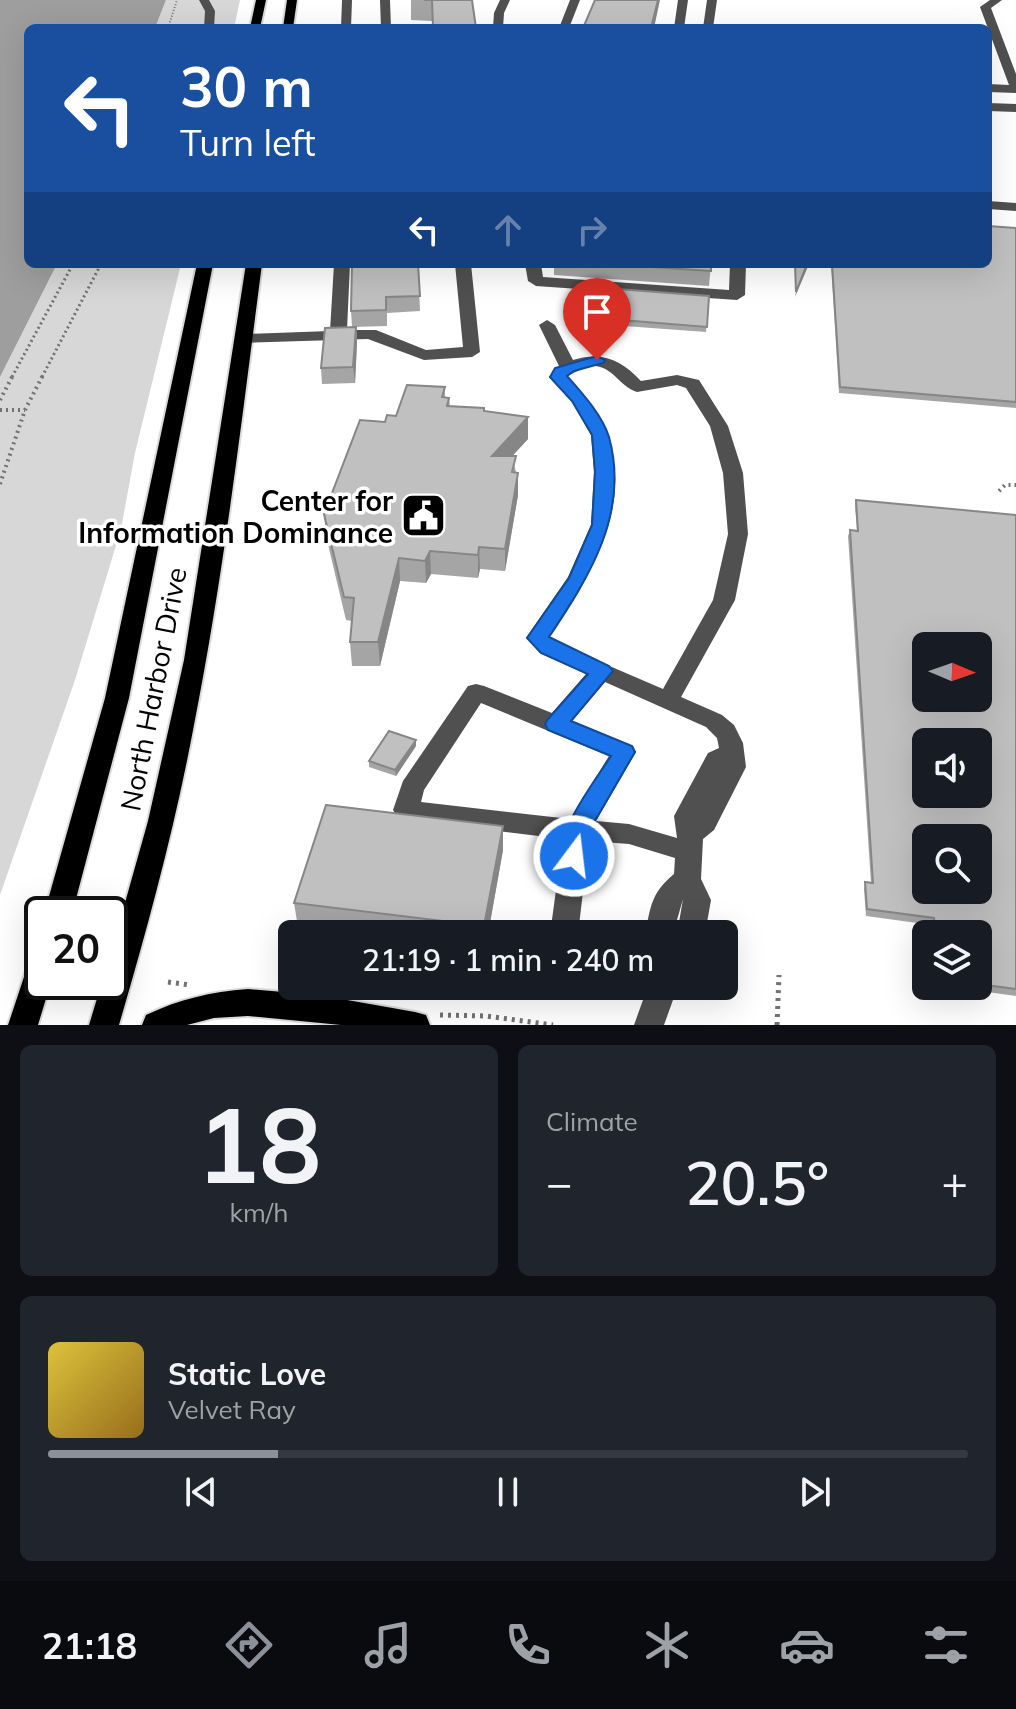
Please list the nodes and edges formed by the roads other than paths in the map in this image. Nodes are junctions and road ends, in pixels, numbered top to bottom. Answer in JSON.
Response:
{"nodes":[{"id":1,"x":204,"y":0,"type":"edge"},
{"id":2,"x":261,"y":0,"type":"edge"},
{"id":3,"x":292,"y":0,"type":"edge"},
{"id":4,"x":347,"y":0,"type":"edge"},
{"id":5,"x":385,"y":0,"type":"edge"},
{"id":6,"x":505,"y":0,"type":"edge"},
{"id":7,"x":575,"y":0,"type":"edge"},
{"id":8,"x":683,"y":0,"type":"edge"},
{"id":9,"x":712,"y":0,"type":"edge"},
{"id":10,"x":997,"y":0,"type":"edge"},
{"id":11,"x":209,"y":24,"type":"edge"},
{"id":12,"x":256,"y":24,"type":"edge"},
{"id":13,"x":289,"y":24,"type":"edge"},
{"id":14,"x":346,"y":24,"type":"edge"},
{"id":15,"x":386,"y":24,"type":"edge"},
{"id":16,"x":499,"y":24,"type":"edge"},
{"id":17,"x":566,"y":24,"type":"edge"},
{"id":18,"x":680,"y":24,"type":"edge"},
{"id":19,"x":709,"y":24,"type":"edge"},
{"id":20,"x":991,"y":24,"type":"edge"},
{"id":21,"x":992,"y":26,"type":"edge"},
{"id":22,"x":992,"y":88,"type":"edge"},
{"id":23,"x":1016,"y":89,"type":"edge"},
{"id":24,"x":992,"y":107,"type":"edge"},
{"id":25,"x":1016,"y":108,"type":"edge"},
{"id":26,"x":992,"y":205,"type":"edge"},
{"id":27,"x":1016,"y":207,"type":"edge"},
{"id":28,"x":204,"y":268,"type":"edge"},
{"id":29,"x":253,"y":268,"type":"edge"},
{"id":30,"x":342,"y":268,"type":"edge"},
{"id":31,"x":463,"y":268,"type":"edge"},
{"id":32,"x":534,"y":268,"type":"edge"},
{"id":33,"x":738,"y":268,"type":"edge"},
{"id":34,"x":547,"y":325,"type":"dead end"},
{"id":35,"x":338,"y":335,"type":"junction"},
{"id":36,"x":244,"y":339,"type":"junction"},
{"id":37,"x":569,"y":368,"type":"junction"},
{"id":38,"x":602,"y":671,"type":"junction"},
{"id":39,"x":668,"y":700,"type":"junction"},
{"id":40,"x":556,"y":724,"type":"junction"},
{"id":41,"x":577,"y":830,"type":"junction"},
{"id":42,"x":689,"y":855,"type":"junction"},
{"id":43,"x":63,"y":896,"type":"edge"},
{"id":44,"x":566,"y":920,"type":"edge"},
{"id":45,"x":662,"y":920,"type":"edge"},
{"id":46,"x":694,"y":920,"type":"edge"},
{"id":47,"x":31,"y":1000,"type":"edge"},
{"id":48,"x":658,"y":1000,"type":"edge"},
{"id":49,"x":23,"y":1025,"type":"edge"},
{"id":50,"x":104,"y":1025,"type":"edge"},
{"id":51,"x":157,"y":1025,"type":"edge"},
{"id":52,"x":415,"y":1025,"type":"edge"},
{"id":53,"x":649,"y":1025,"type":"edge"}],
"edges":[{"from":1,"to":11,"type":"street"},
{"from":2,"to":12,"type":"main road"},
{"from":3,"to":13,"type":"main road"},
{"from":4,"to":14,"type":"street"},
{"from":5,"to":15,"type":"street"},
{"from":6,"to":16,"type":"street"},
{"from":7,"to":17,"type":"street"},
{"from":8,"to":18,"type":"street"},
{"from":9,"to":19,"type":"street"},
{"from":10,"to":20,"type":"street"},
{"from":21,"to":23,"type":"street"},
{"from":22,"to":23,"type":"street"},
{"from":24,"to":25,"type":"street"},
{"from":26,"to":27,"type":"street"},
{"from":28,"to":43,"type":"main road","name":"North Harbor Drive"},
{"from":29,"to":36,"type":"main road","name":"North Harbor Drive"},
{"from":30,"to":35,"type":"street"},
{"from":31,"to":35,"type":"street"},
{"from":32,"to":33,"type":"street"},
{"from":34,"to":37,"type":"street"},
{"from":35,"to":36,"type":"street"},
{"from":36,"to":50,"type":"main road","name":"North Harbor Drive"},
{"from":37,"to":38,"type":"street"},
{"from":37,"to":39,"type":"street"},
{"from":38,"to":39,"type":"street"},
{"from":38,"to":40,"type":"street"},
{"from":39,"to":42,"type":"street"},
{"from":40,"to":41,"type":"street"},
{"from":40,"to":41,"type":"street"},
{"from":41,"to":42,"type":"street"},
{"from":41,"to":44,"type":"street"},
{"from":42,"to":45,"type":"street"},
{"from":42,"to":46,"type":"street"},
{"from":47,"to":49,"type":"main road"},
{"from":48,"to":53,"type":"street"},
{"from":51,"to":52,"type":"main road"}]}
